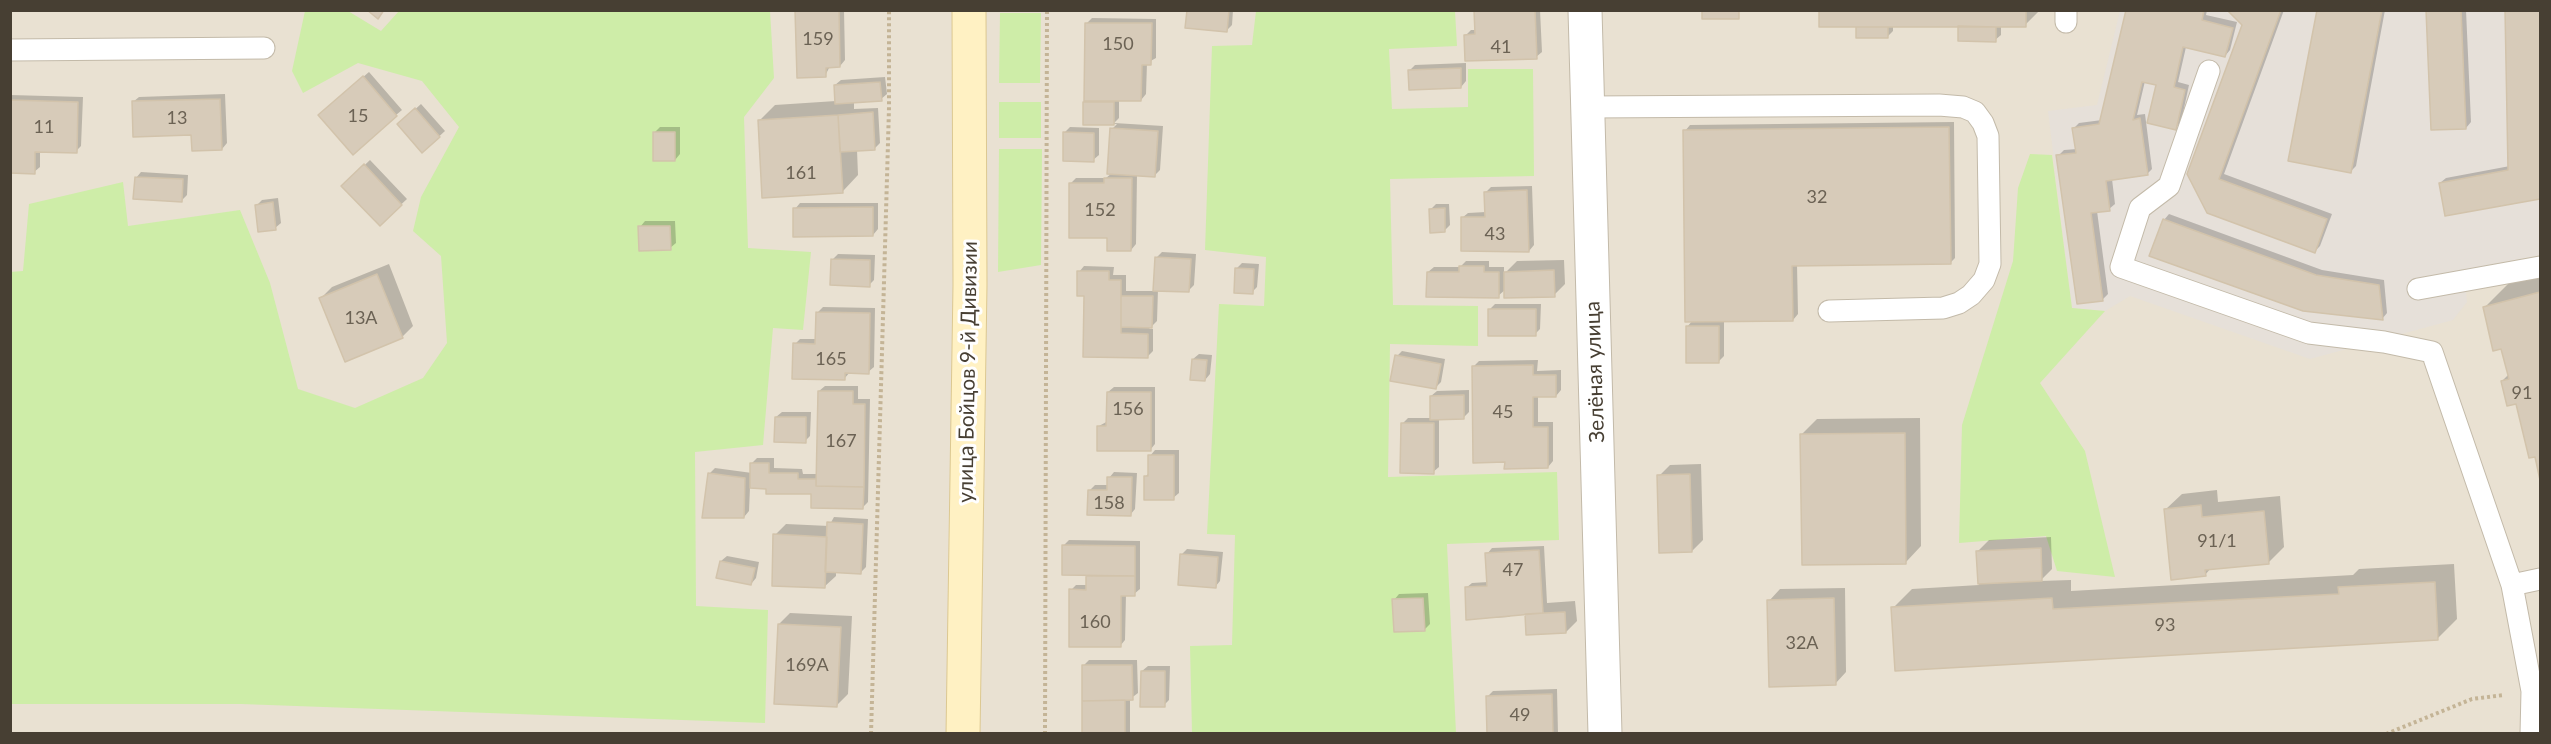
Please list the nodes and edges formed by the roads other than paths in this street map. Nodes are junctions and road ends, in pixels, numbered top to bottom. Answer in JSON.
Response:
{"nodes":[{"id":1,"x":969,"y":10,"type":"edge"},
{"id":2,"x":1585,"y":10,"type":"edge"},
{"id":3,"x":264,"y":48,"type":"dead end"},
{"id":4,"x":10,"y":50,"type":"edge"},
{"id":5,"x":2209,"y":71,"type":"dead end"},
{"id":6,"x":1588,"y":107,"type":"junction"},
{"id":7,"x":2541,"y":267,"type":"edge"},
{"id":8,"x":2418,"y":289,"type":"dead end"},
{"id":9,"x":1829,"y":311,"type":"dead end"},
{"id":10,"x":2541,"y":579,"type":"edge"},
{"id":11,"x":2512,"y":585,"type":"junction"},
{"id":12,"x":963,"y":734,"type":"edge"},
{"id":13,"x":1605,"y":734,"type":"edge"},
{"id":14,"x":2531,"y":734,"type":"edge"}],
"edges":[{"from":1,"to":12,"type":"street","name":"улица Бойцов 9-й Дивизии"},
{"from":2,"to":6,"type":"street","name":"Зелёная улица"},
{"from":3,"to":4,"type":"lane"},
{"from":5,"to":11,"type":"lane"},
{"from":6,"to":9,"type":"lane"},
{"from":6,"to":13,"type":"street","name":"Зелёная улица"},
{"from":7,"to":8,"type":"lane"},
{"from":10,"to":11,"type":"lane"},
{"from":11,"to":14,"type":"lane"}]}
